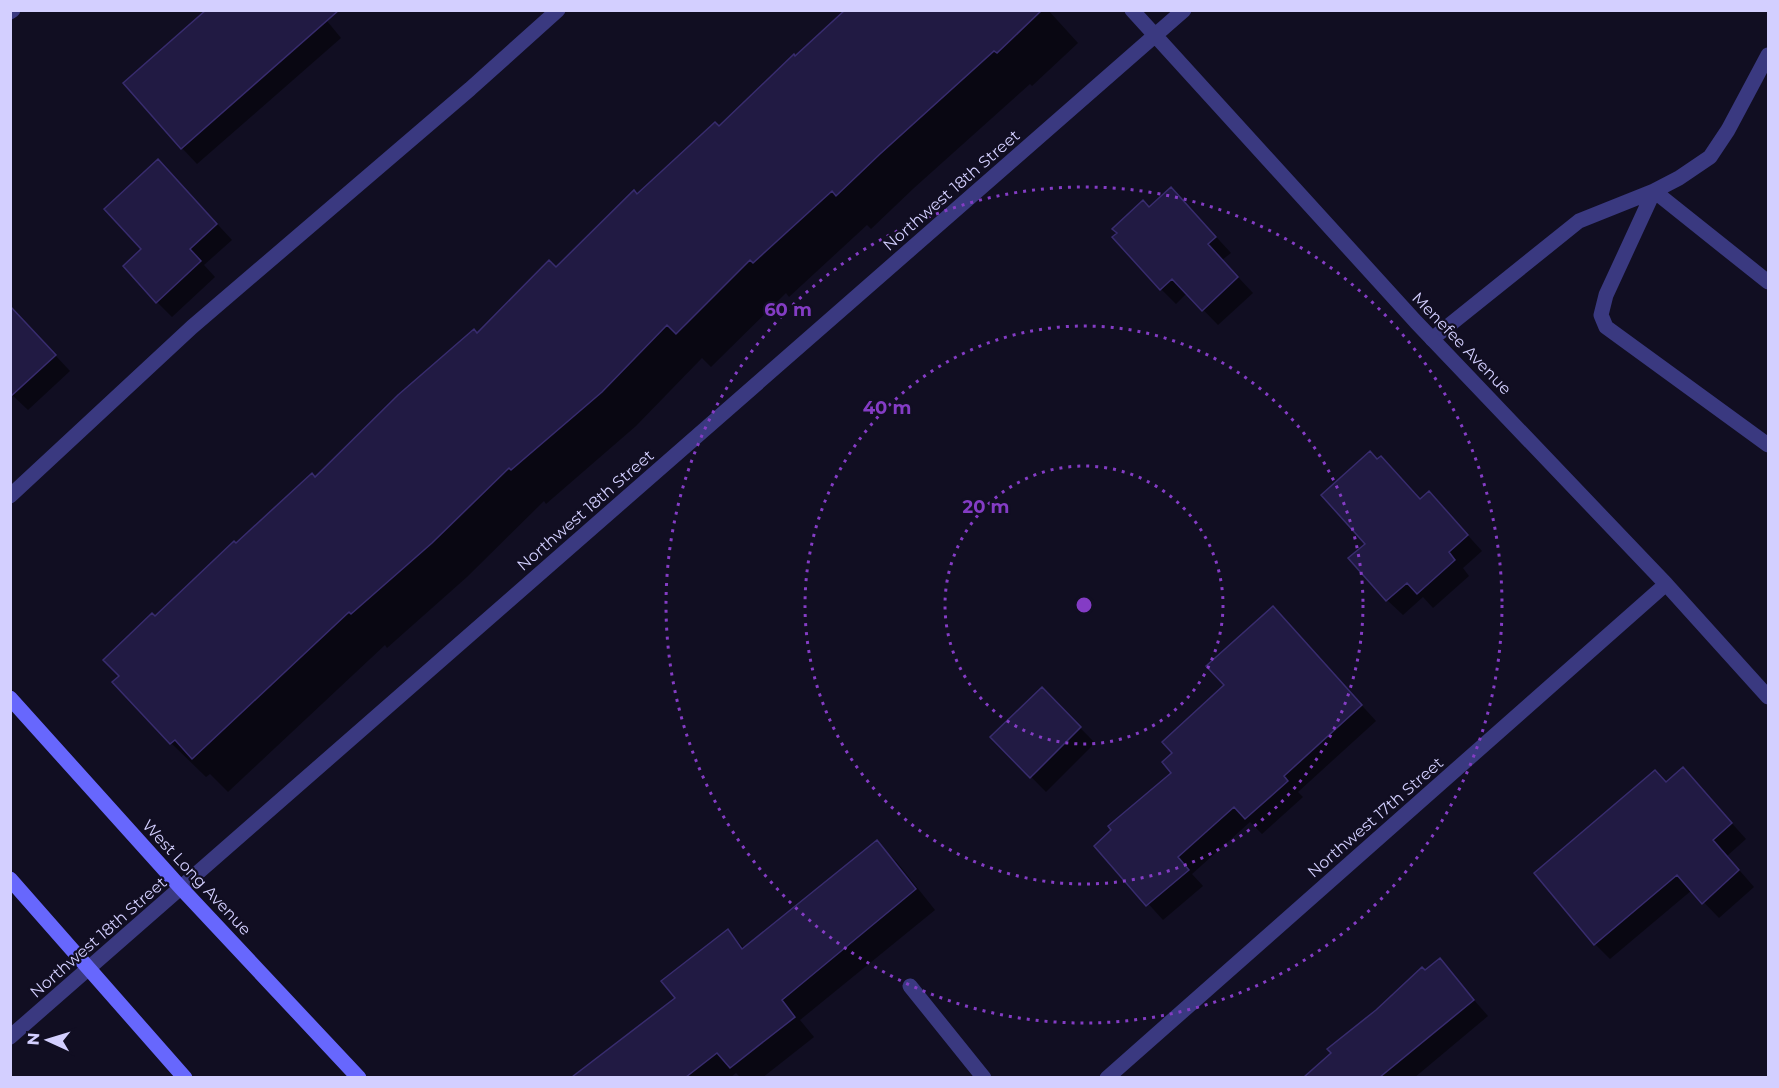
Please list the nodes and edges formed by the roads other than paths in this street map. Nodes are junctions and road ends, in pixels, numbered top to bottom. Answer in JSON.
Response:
{"nodes":[{"id":1,"x":558,"y":10,"type":"edge"},
{"id":2,"x":1132,"y":10,"type":"edge"},
{"id":3,"x":1184,"y":10,"type":"edge"},
{"id":4,"x":1155,"y":36,"type":"junction"},
{"id":5,"x":1768,"y":55,"type":"edge"},
{"id":6,"x":1654,"y":191,"type":"junction"},
{"id":7,"x":1768,"y":282,"type":"edge"},
{"id":8,"x":1432,"y":339,"type":"junction"},
{"id":9,"x":1768,"y":445,"type":"edge"},
{"id":10,"x":10,"y":496,"type":"edge"},
{"id":11,"x":1666,"y":584,"type":"junction"},
{"id":12,"x":1768,"y":697,"type":"edge"},
{"id":13,"x":10,"y":698,"type":"edge"},
{"id":14,"x":10,"y":879,"type":"edge"},
{"id":15,"x":181,"y":888,"type":"junction"},
{"id":16,"x":88,"y":969,"type":"junction"},
{"id":17,"x":910,"y":986,"type":"dead end"},
{"id":18,"x":10,"y":1037,"type":"edge"},
{"id":19,"x":185,"y":1077,"type":"edge"},
{"id":20,"x":359,"y":1077,"type":"edge"},
{"id":21,"x":984,"y":1077,"type":"edge"},
{"id":22,"x":1107,"y":1077,"type":"edge"}],
"edges":[{"from":1,"to":10,"type":"street"},
{"from":2,"to":4,"type":"street","name":"Menefee Avenue"},
{"from":3,"to":4,"type":"street","name":"Northwest 18th Street"},
{"from":4,"to":8,"type":"street","name":"Menefee Avenue"},
{"from":4,"to":15,"type":"street","name":"Northwest 18th Street"},
{"from":5,"to":6,"type":"street"},
{"from":6,"to":7,"type":"street"},
{"from":6,"to":8,"type":"street"},
{"from":6,"to":9,"type":"street"},
{"from":8,"to":11,"type":"street","name":"Menefee Avenue"},
{"from":11,"to":12,"type":"street","name":"Menefee Avenue"},
{"from":11,"to":22,"type":"street","name":"Northwest 17th Street"},
{"from":13,"to":15,"type":"main road","name":"West Long Avenue"},
{"from":14,"to":16,"type":"main road"},
{"from":15,"to":16,"type":"street","name":"Northwest 18th Street"},
{"from":15,"to":20,"type":"main road","name":"West Long Avenue"},
{"from":16,"to":18,"type":"street","name":"Northwest 18th Street"},
{"from":16,"to":19,"type":"main road"},
{"from":17,"to":21,"type":"street"}]}
